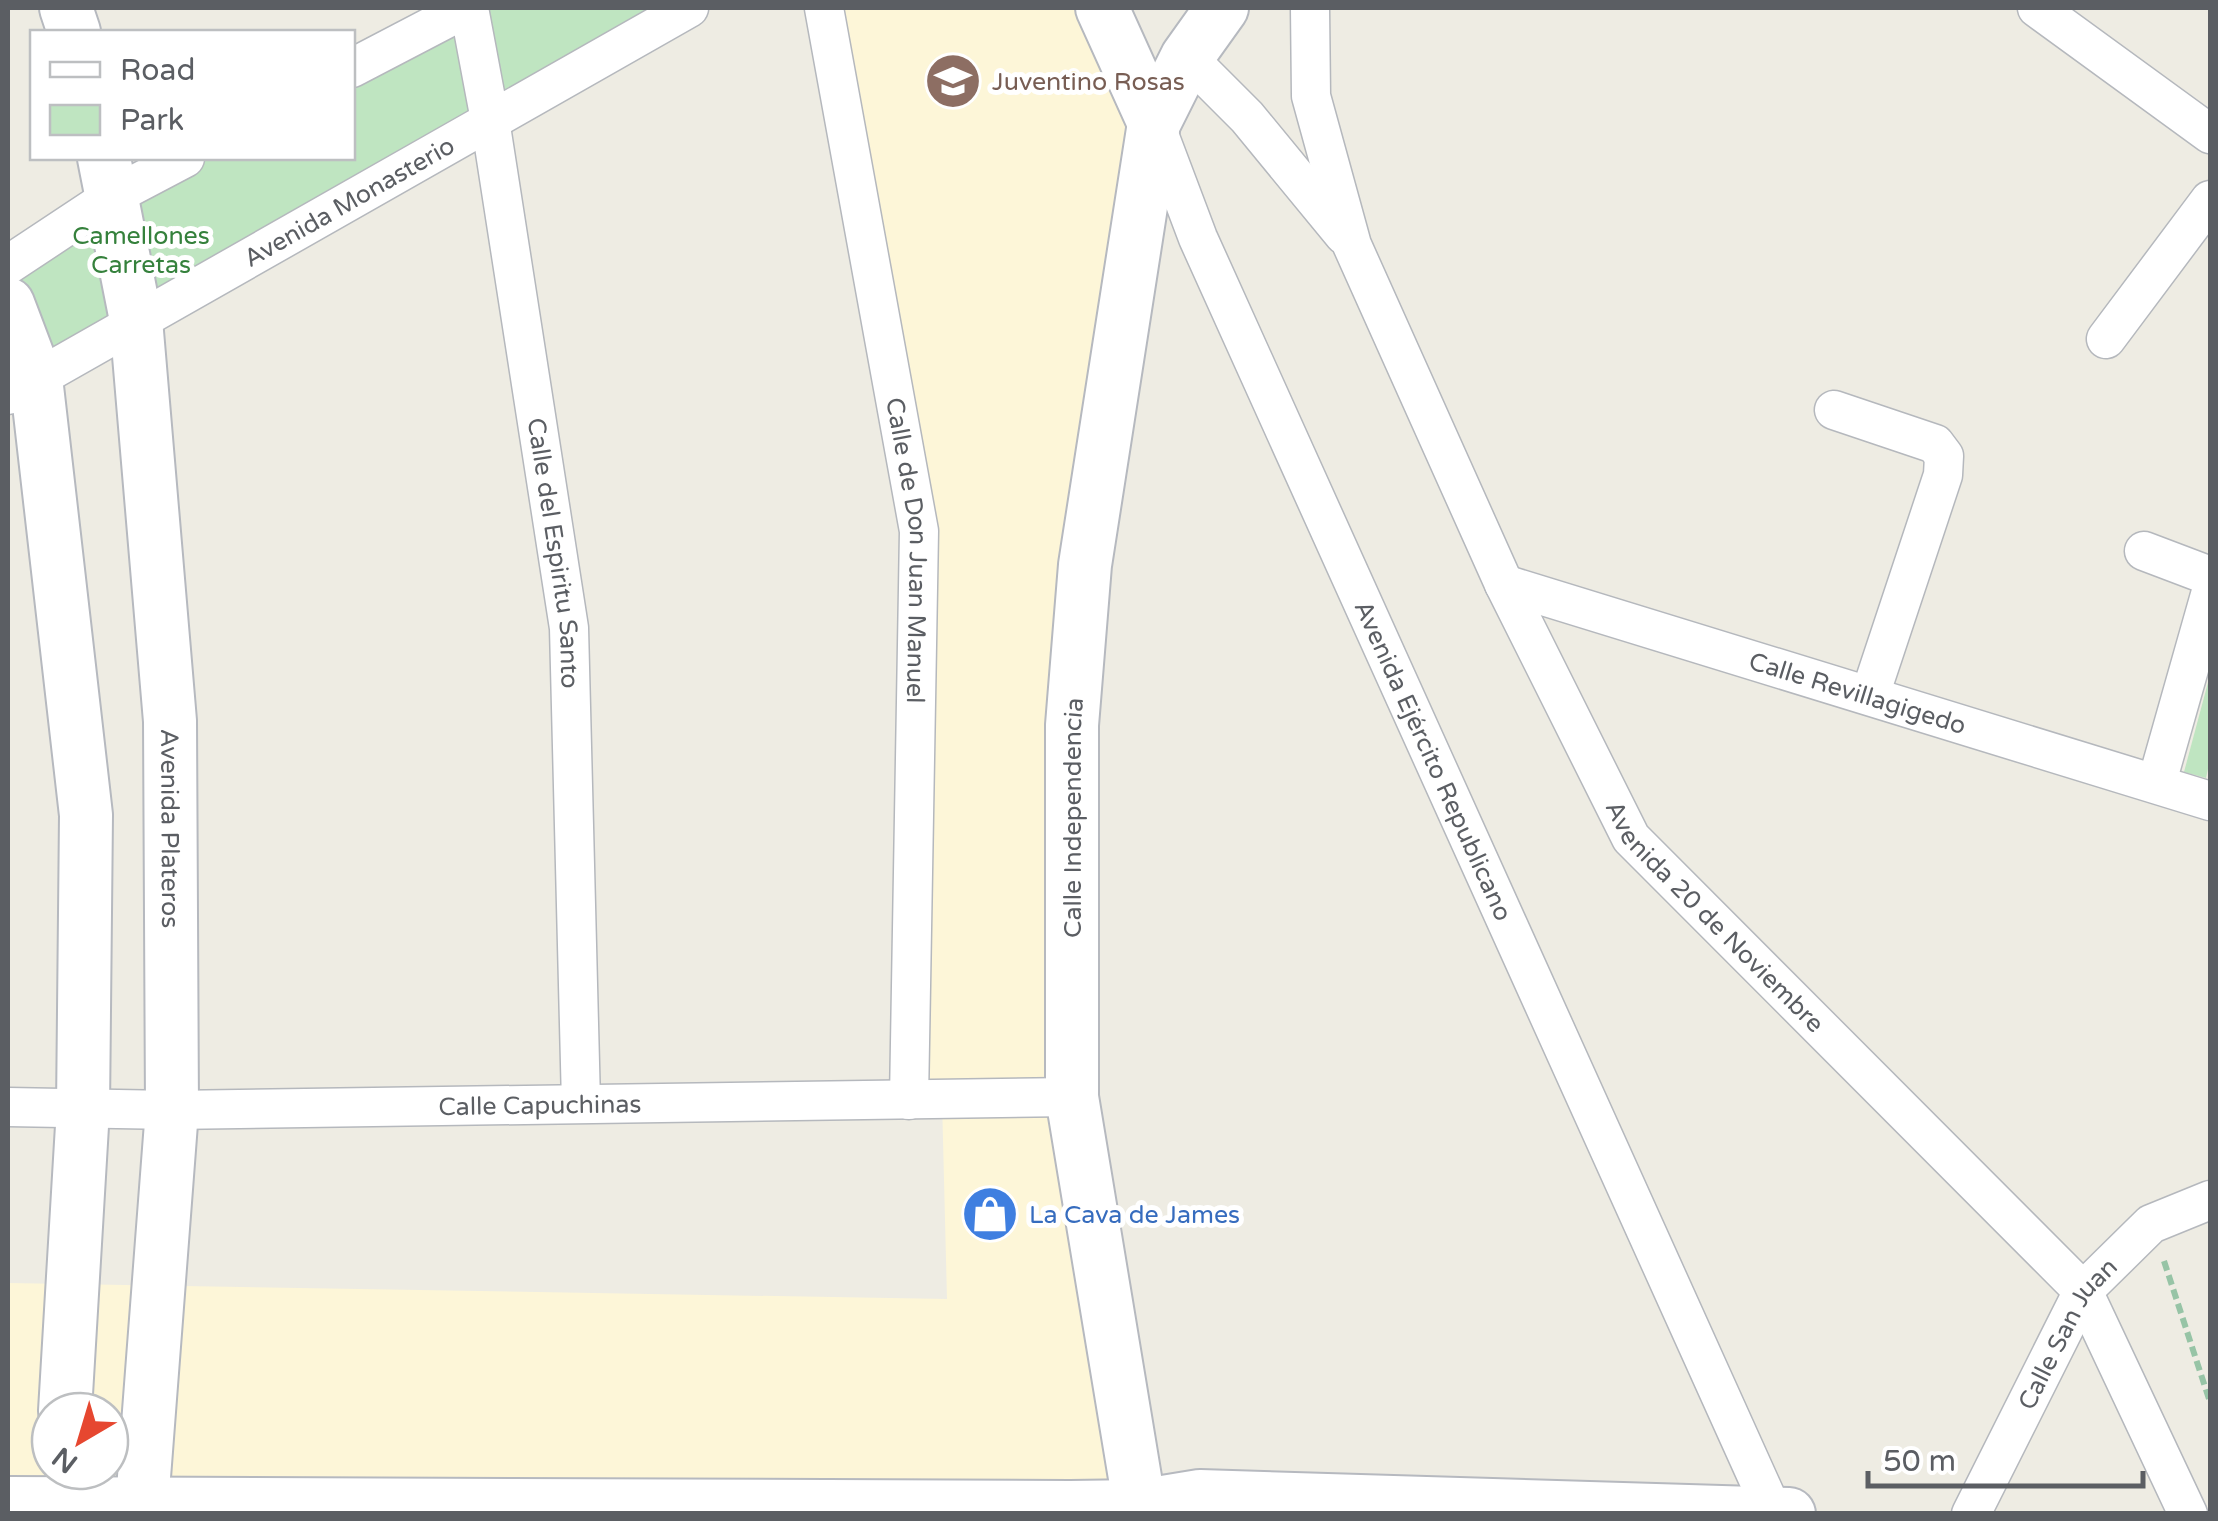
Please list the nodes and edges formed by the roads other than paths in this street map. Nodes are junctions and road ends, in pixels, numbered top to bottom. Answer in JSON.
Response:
{"nodes":[{"id":1,"x":468,"y":8,"type":"edge"},
{"id":2,"x":689,"y":8,"type":"edge"},
{"id":3,"x":824,"y":8,"type":"edge"},
{"id":4,"x":1102,"y":8,"type":"edge"},
{"id":5,"x":1222,"y":8,"type":"edge"},
{"id":6,"x":1310,"y":8,"type":"edge"},
{"id":7,"x":2037,"y":8,"type":"edge"},
{"id":8,"x":1186,"y":58,"type":"junction"},
{"id":9,"x":355,"y":66,"type":"edge"},
{"id":10,"x":490,"y":120,"type":"junction"},
{"id":11,"x":1154,"y":123,"type":"junction"},
{"id":12,"x":2210,"y":134,"type":"edge"},
{"id":13,"x":177,"y":160,"type":"edge"},
{"id":14,"x":106,"y":178,"type":"edge"},
{"id":15,"x":2210,"y":200,"type":"edge"},
{"id":16,"x":1352,"y":245,"type":"junction"},
{"id":17,"x":8,"y":265,"type":"edge"},
{"id":18,"x":8,"y":304,"type":"edge"},
{"id":19,"x":136,"y":320,"type":"junction"},
{"id":20,"x":2106,"y":339,"type":"dead end"},
{"id":21,"x":22,"y":386,"type":"edge"},
{"id":22,"x":1834,"y":410,"type":"dead end"},
{"id":23,"x":2144,"y":550,"type":"dead end"},
{"id":24,"x":2210,"y":576,"type":"edge"},
{"id":25,"x":1504,"y":584,"type":"junction"},
{"id":26,"x":2210,"y":596,"type":"edge"},
{"id":27,"x":1870,"y":695,"type":"junction"},
{"id":28,"x":2157,"y":782,"type":"junction"},
{"id":29,"x":2210,"y":801,"type":"edge"},
{"id":30,"x":1072,"y":1097,"type":"junction"},
{"id":31,"x":909,"y":1100,"type":"junction"},
{"id":32,"x":581,"y":1103,"type":"junction"},
{"id":33,"x":8,"y":1107,"type":"edge"},
{"id":34,"x":83,"y":1109,"type":"junction"},
{"id":35,"x":172,"y":1110,"type":"junction"},
{"id":36,"x":2210,"y":1200,"type":"edge"},
{"id":37,"x":2083,"y":1291,"type":"junction"},
{"id":38,"x":66,"y":1391,"type":"edge"},
{"id":39,"x":48,"y":1491,"type":"edge"},
{"id":40,"x":80,"y":1491,"type":"edge"},
{"id":41,"x":8,"y":1503,"type":"edge"},
{"id":42,"x":142,"y":1504,"type":"junction"},
{"id":43,"x":1141,"y":1511,"type":"edge"},
{"id":44,"x":1781,"y":1512,"type":"edge"},
{"id":45,"x":1971,"y":1514,"type":"edge"},
{"id":46,"x":2188,"y":1514,"type":"edge"}],
"edges":[{"from":1,"to":9,"type":"street"},
{"from":1,"to":10,"type":"street","name":"Calle del Espiritu Santo"},
{"from":2,"to":10,"type":"street","name":"Avenida Monasterio"},
{"from":3,"to":31,"type":"street","name":"Calle de Don Juan Manuel"},
{"from":4,"to":11,"type":"street","name":"Avenida Ejército Republicano"},
{"from":5,"to":8,"type":"street"},
{"from":6,"to":16,"type":"street","name":"Avenida 20 de Noviembre"},
{"from":7,"to":12,"type":"street"},
{"from":8,"to":11,"type":"street"},
{"from":8,"to":16,"type":"street","name":"Avenida 20 de Noviembre"},
{"from":10,"to":19,"type":"street","name":"Avenida Monasterio"},
{"from":10,"to":32,"type":"street","name":"Calle del Espiritu Santo"},
{"from":11,"to":30,"type":"street","name":"Calle Independencia"},
{"from":11,"to":44,"type":"street","name":"Avenida Ejército Republicano"},
{"from":13,"to":14,"type":"street"},
{"from":14,"to":17,"type":"street"},
{"from":14,"to":19,"type":"street","name":"Avenida Plateros"},
{"from":15,"to":20,"type":"street"},
{"from":16,"to":25,"type":"street","name":"Avenida 20 de Noviembre"},
{"from":18,"to":21,"type":"street"},
{"from":19,"to":21,"type":"street","name":"Avenida Monasterio"},
{"from":19,"to":35,"type":"street","name":"Avenida Plateros"},
{"from":21,"to":34,"type":"street"},
{"from":22,"to":27,"type":"street"},
{"from":23,"to":24,"type":"street"},
{"from":25,"to":27,"type":"street","name":"Calle Revillagigedo"},
{"from":25,"to":37,"type":"street","name":"Avenida 20 de Noviembre"},
{"from":26,"to":28,"type":"street"},
{"from":27,"to":28,"type":"street","name":"Calle Revillagigedo"},
{"from":28,"to":29,"type":"street","name":"Calle Revillagigedo"},
{"from":30,"to":31,"type":"street","name":"Calle Capuchinas"},
{"from":30,"to":43,"type":"street","name":"Calle Independencia"},
{"from":31,"to":32,"type":"street","name":"Calle Capuchinas"},
{"from":32,"to":35,"type":"street","name":"Calle Capuchinas"},
{"from":33,"to":34,"type":"street","name":"Calle Capuchinas"},
{"from":34,"to":35,"type":"street","name":"Calle Capuchinas"},
{"from":34,"to":38,"type":"street"},
{"from":35,"to":42,"type":"street","name":"Avenida Plateros"},
{"from":36,"to":37,"type":"street","name":"Calle San Juan"},
{"from":37,"to":45,"type":"street","name":"Calle San Juan"},
{"from":37,"to":46,"type":"street","name":"Avenida 20 de Noviembre"},
{"from":39,"to":41,"type":"street"},
{"from":40,"to":42,"type":"street"},
{"from":42,"to":43,"type":"street"},
{"from":43,"to":44,"type":"street"}]}
